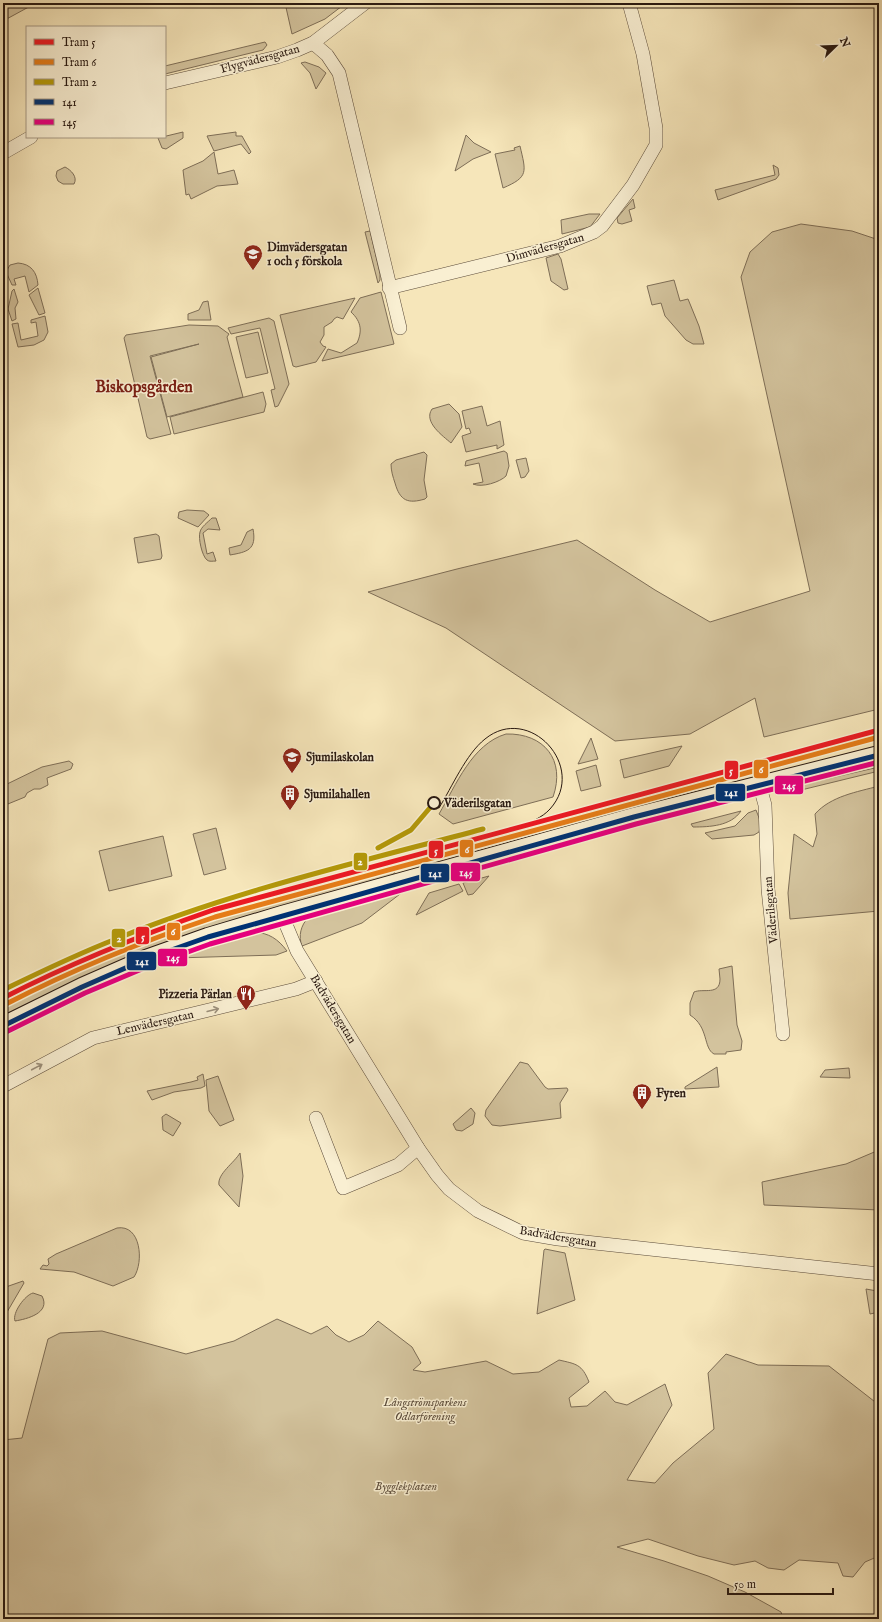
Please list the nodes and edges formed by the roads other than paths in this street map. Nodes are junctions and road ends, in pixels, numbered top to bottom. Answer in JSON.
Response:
{"nodes":[{"id":1,"x":366,"y":3,"type":"edge"},
{"id":2,"x":629,"y":3,"type":"edge"},
{"id":3,"x":312,"y":43,"type":"junction"},
{"id":4,"x":166,"y":83,"type":"edge"},
{"id":5,"x":29,"y":138,"type":"edge"},
{"id":6,"x":3,"y":153,"type":"edge"},
{"id":7,"x":389,"y":288,"type":"junction"},
{"id":8,"x":400,"y":328,"type":"dead end"},
{"id":9,"x":879,"y":755,"type":"edge"},
{"id":10,"x":760,"y":787,"type":"junction"},
{"id":11,"x":282,"y":915,"type":"junction"},
{"id":12,"x":316,"y":981,"type":"junction"},
{"id":13,"x":3,"y":1026,"type":"edge"},
{"id":14,"x":783,"y":1034,"type":"dead end"},
{"id":15,"x":3,"y":1086,"type":"edge"},
{"id":16,"x":316,"y":1118,"type":"dead end"},
{"id":17,"x":418,"y":1148,"type":"junction"},
{"id":18,"x":879,"y":1274,"type":"edge"}],
"edges":[{"from":1,"to":3,"type":"street","name":"Flygvädersgatan"},
{"from":2,"to":7,"type":"street","name":"Dimvädersgatan"},
{"from":3,"to":4,"type":"street","name":"Flygvädersgatan"},
{"from":3,"to":7,"type":"street"},
{"from":5,"to":6,"type":"street"},
{"from":7,"to":8,"type":"street"},
{"from":9,"to":10,"type":"street"},
{"from":10,"to":11,"type":"street"},
{"from":10,"to":14,"type":"street","name":"Väderilsgatan"},
{"from":11,"to":12,"type":"street","name":"Badvädersgatan"},
{"from":11,"to":13,"type":"street"},
{"from":15,"to":12,"type":"street","name":"Lenvädersgatan","one_way":true},
{"from":12,"to":17,"type":"street","name":"Badvädersgatan"},
{"from":16,"to":17,"type":"street"},
{"from":17,"to":18,"type":"street","name":"Badvädersgatan"}]}
